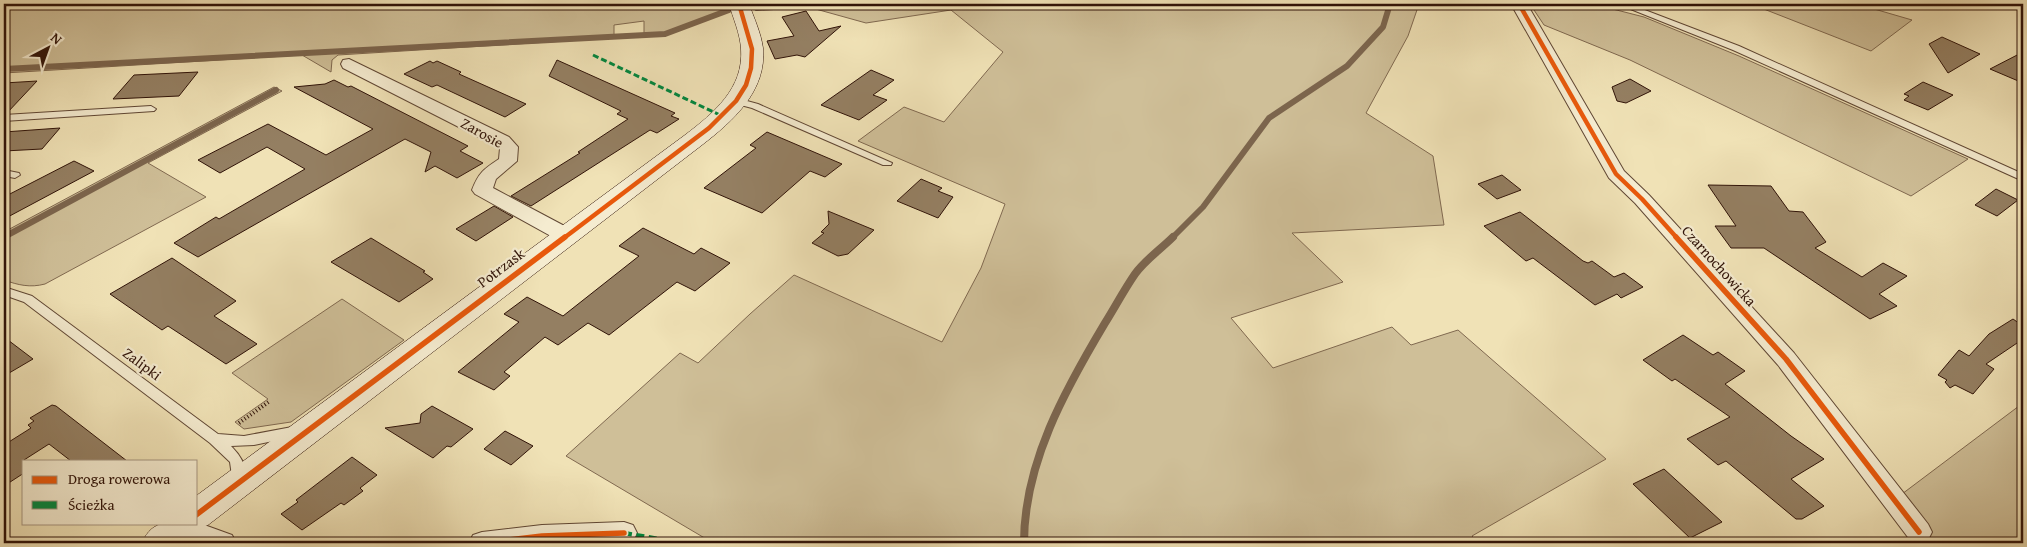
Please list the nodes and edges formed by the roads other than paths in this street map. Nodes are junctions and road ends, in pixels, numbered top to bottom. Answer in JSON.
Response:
{"nodes":[{"id":1,"x":739,"y":4,"type":"edge"},
{"id":2,"x":1519,"y":4,"type":"edge"},
{"id":3,"x":1622,"y":4,"type":"edge"},
{"id":4,"x":350,"y":64,"type":"dead end"},
{"id":5,"x":736,"y":102,"type":"junction"},
{"id":6,"x":151,"y":109,"type":"dead end"},
{"id":7,"x":4,"y":118,"type":"edge"},
{"id":8,"x":887,"y":163,"type":"dead end"},
{"id":9,"x":4,"y":173,"type":"edge"},
{"id":10,"x":15,"y":176,"type":"dead end"},
{"id":11,"x":2023,"y":178,"type":"edge"},
{"id":12,"x":565,"y":235,"type":"junction"},
{"id":13,"x":4,"y":290,"type":"edge"},
{"id":14,"x":324,"y":418,"type":"junction"},
{"id":15,"x":216,"y":439,"type":"junction"},
{"id":16,"x":238,"y":483,"type":"junction"},
{"id":17,"x":198,"y":513,"type":"edge"},
{"id":18,"x":180,"y":527,"type":"edge"},
{"id":19,"x":624,"y":533,"type":"dead end"},
{"id":20,"x":1922,"y":538,"type":"edge"},
{"id":21,"x":223,"y":543,"type":"edge"},
{"id":22,"x":482,"y":543,"type":"edge"}],
"edges":[{"from":1,"to":5,"type":"street","name":"Potrzask"},
{"from":2,"to":20,"type":"street","name":"Czarnochowicka"},
{"from":3,"to":11,"type":"lane"},
{"from":4,"to":12,"type":"street","name":"Zarosie"},
{"from":5,"to":8,"type":"lane"},
{"from":5,"to":12,"type":"street","name":"Potrzask"},
{"from":6,"to":7,"type":"lane"},
{"from":9,"to":10,"type":"lane"},
{"from":12,"to":14,"type":"street","name":"Potrzask"},
{"from":13,"to":15,"type":"lane","name":"Zalipki"},
{"from":14,"to":15,"type":"lane"},
{"from":14,"to":16,"type":"street","name":"Potrzask"},
{"from":15,"to":16,"type":"lane","name":"Zalipki"},
{"from":16,"to":17,"type":"street","name":"Potrzask"},
{"from":18,"to":21,"type":"street"},
{"from":19,"to":22,"type":"street"}]}
